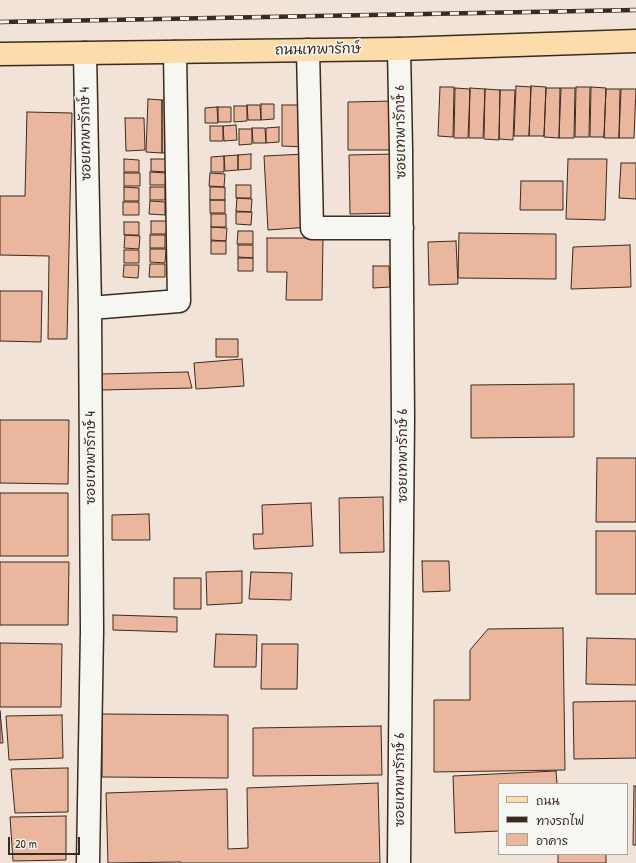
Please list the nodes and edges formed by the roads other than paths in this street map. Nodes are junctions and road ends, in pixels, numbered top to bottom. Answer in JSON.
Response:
{"nodes":[{"id":1,"x":636,"y":41,"type":"edge"},
{"id":2,"x":399,"y":49,"type":"junction"},
{"id":3,"x":308,"y":50,"type":"junction"},
{"id":4,"x":175,"y":52,"type":"junction"},
{"id":5,"x":85,"y":53,"type":"junction"},
{"id":6,"x":0,"y":54,"type":"edge"},
{"id":7,"x":402,"y":228,"type":"junction"},
{"id":8,"x":90,"y":308,"type":"junction"},
{"id":9,"x":88,"y":863,"type":"edge"},
{"id":10,"x":399,"y":863,"type":"edge"}],
"edges":[{"from":1,"to":2,"type":"main road","name":"ถนนเทพารักษ์"},
{"from":2,"to":3,"type":"main road","name":"ถนนเทพารักษ์"},
{"from":2,"to":7,"type":"street","name":"ซอยเทพารักษ์ 6"},
{"from":3,"to":4,"type":"main road","name":"ถนนเทพารักษ์"},
{"from":3,"to":7,"type":"street"},
{"from":4,"to":5,"type":"main road","name":"ถนนเทพารักษ์"},
{"from":4,"to":8,"type":"street"},
{"from":5,"to":6,"type":"main road","name":"ถนนเทพารักษ์"},
{"from":5,"to":8,"type":"street","name":"ซอยเทพารักษ์ 4"},
{"from":7,"to":10,"type":"street","name":"ซอยเทพารักษ์ 6"},
{"from":8,"to":9,"type":"street","name":"ซอยเทพารักษ์ 4"}]}
